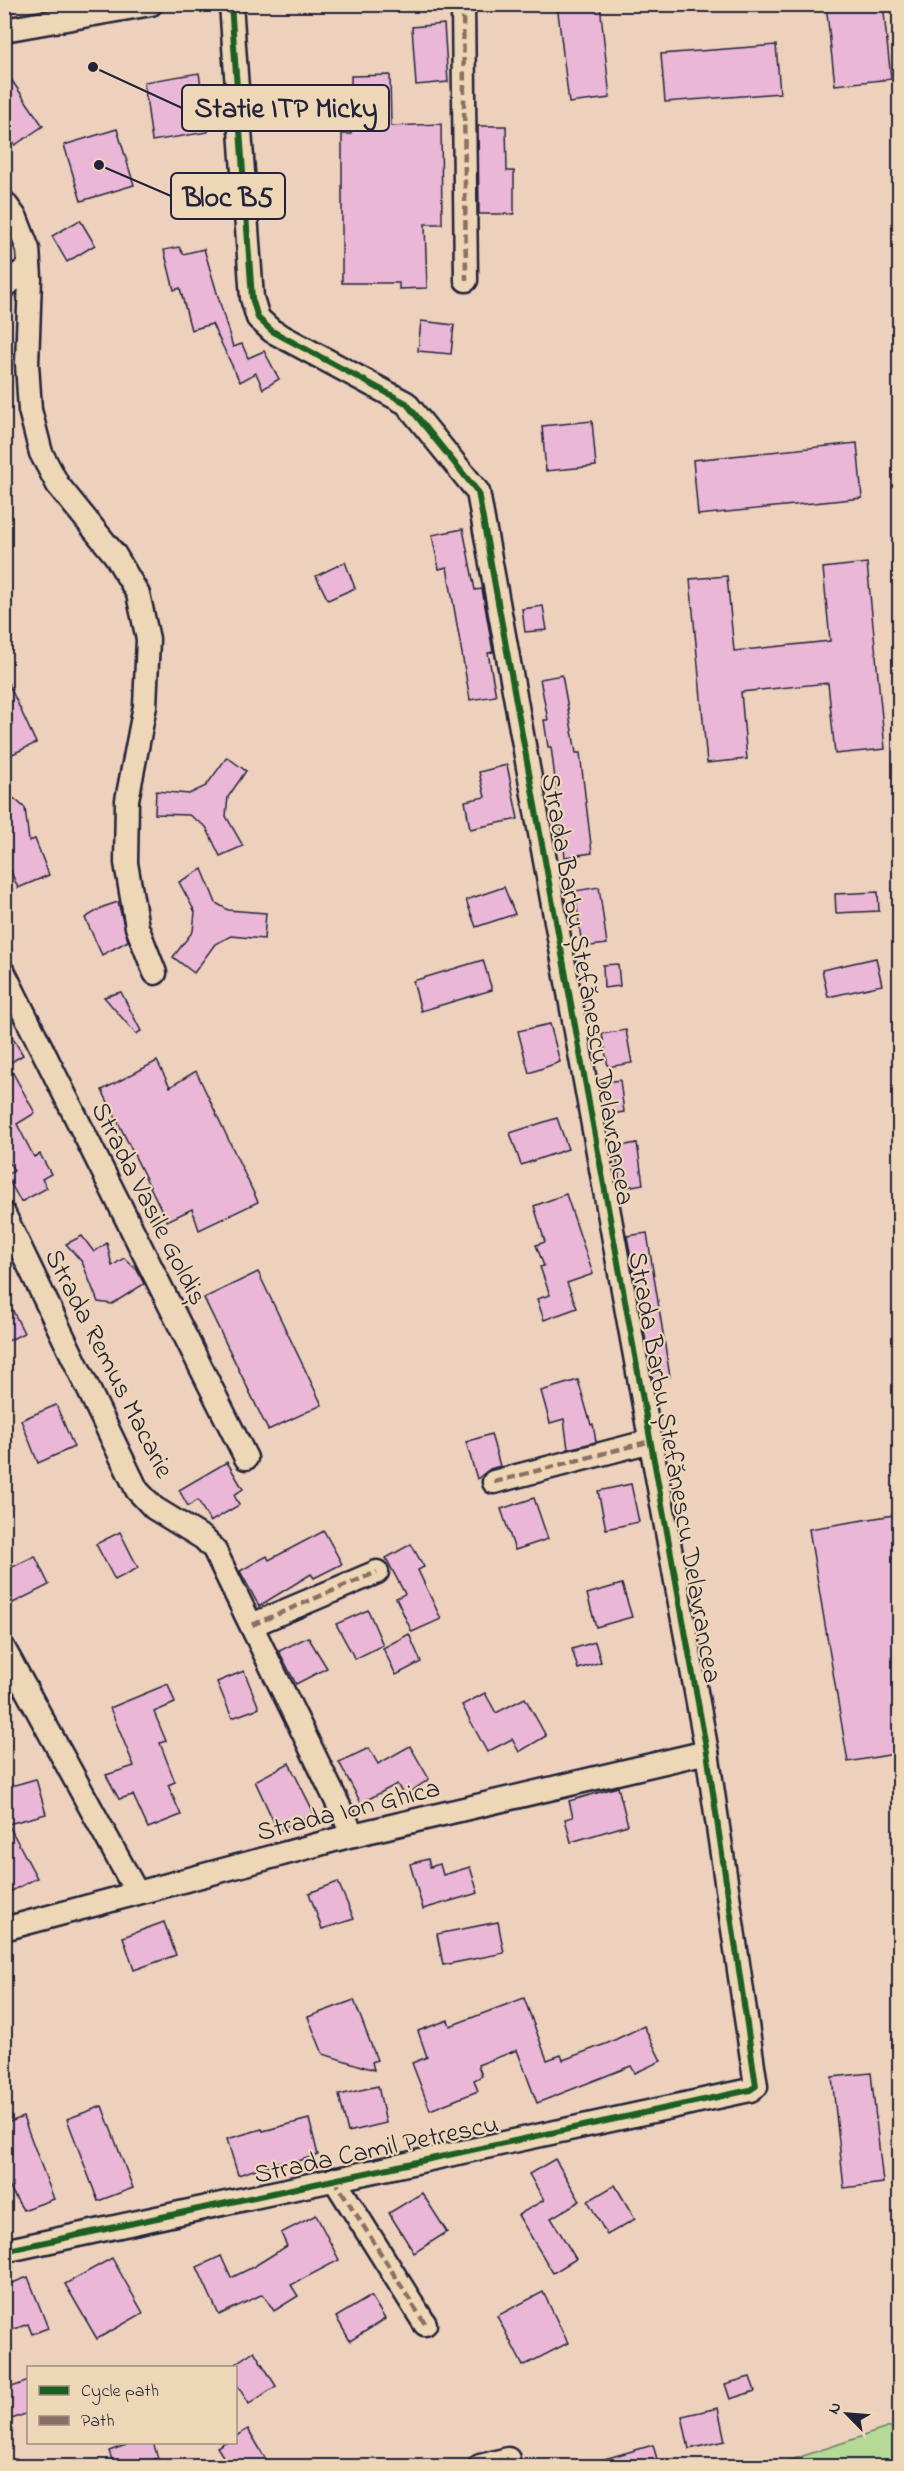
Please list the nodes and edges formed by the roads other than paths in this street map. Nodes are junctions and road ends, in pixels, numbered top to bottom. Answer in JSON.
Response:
{"nodes":[{"id":1,"x":152,"y":4,"type":"edge"},
{"id":2,"x":231,"y":4,"type":"edge"},
{"id":3,"x":463,"y":4,"type":"edge"},
{"id":4,"x":4,"y":30,"type":"edge"},
{"id":5,"x":4,"y":202,"type":"edge"},
{"id":6,"x":29,"y":266,"type":"junction"},
{"id":7,"x":466,"y":280,"type":"dead end"},
{"id":8,"x":4,"y":287,"type":"edge"},
{"id":9,"x":4,"y":973,"type":"edge"},
{"id":10,"x":155,"y":973,"type":"dead end"},
{"id":11,"x":4,"y":1214,"type":"edge"},
{"id":12,"x":651,"y":1442,"type":"junction"},
{"id":13,"x":246,"y":1458,"type":"dead end"},
{"id":14,"x":494,"y":1482,"type":"dead end"},
{"id":15,"x":377,"y":1572,"type":"dead end"},
{"id":16,"x":252,"y":1625,"type":"junction"},
{"id":17,"x":4,"y":1649,"type":"edge"},
{"id":18,"x":707,"y":1752,"type":"junction"},
{"id":19,"x":353,"y":1835,"type":"junction"},
{"id":20,"x":137,"y":1893,"type":"junction"},
{"id":21,"x":4,"y":1929,"type":"edge"},
{"id":22,"x":756,"y":2086,"type":"joint"},
{"id":23,"x":334,"y":2179,"type":"junction"},
{"id":24,"x":4,"y":2251,"type":"edge"},
{"id":25,"x":425,"y":2324,"type":"dead end"},
{"id":26,"x":508,"y":2459,"type":"dead end"},
{"id":27,"x":480,"y":2466,"type":"edge"}],
"edges":[{"from":1,"to":4,"type":"street"},
{"from":2,"to":12,"type":"street","name":"Strada Barbu Ștefănescu Delavrancea"},
{"from":3,"to":7,"type":"street"},
{"from":5,"to":6,"type":"street"},
{"from":6,"to":8,"type":"street"},
{"from":6,"to":10,"type":"street"},
{"from":9,"to":13,"type":"street","name":"Strada Vasile Goldiș"},
{"from":11,"to":16,"type":"street","name":"Strada Remus Macarie"},
{"from":12,"to":14,"type":"street"},
{"from":12,"to":18,"type":"street","name":"Strada Barbu Ștefănescu Delavrancea"},
{"from":15,"to":16,"type":"street"},
{"from":16,"to":19,"type":"street","name":"Strada Remus Macarie"},
{"from":17,"to":20,"type":"street"},
{"from":18,"to":19,"type":"street","name":"Strada Ion Ghica"},
{"from":18,"to":22,"type":"street","name":"Strada Barbu Ștefănescu Delavrancea"},
{"from":19,"to":20,"type":"street","name":"Strada Ion Ghica"},
{"from":20,"to":21,"type":"street","name":"Strada Ion Ghica"},
{"from":22,"to":23,"type":"street","name":"Strada Camil Petrescu"},
{"from":23,"to":24,"type":"street","name":"Strada Camil Petrescu"},
{"from":23,"to":25,"type":"street"},
{"from":26,"to":27,"type":"street"}]}
